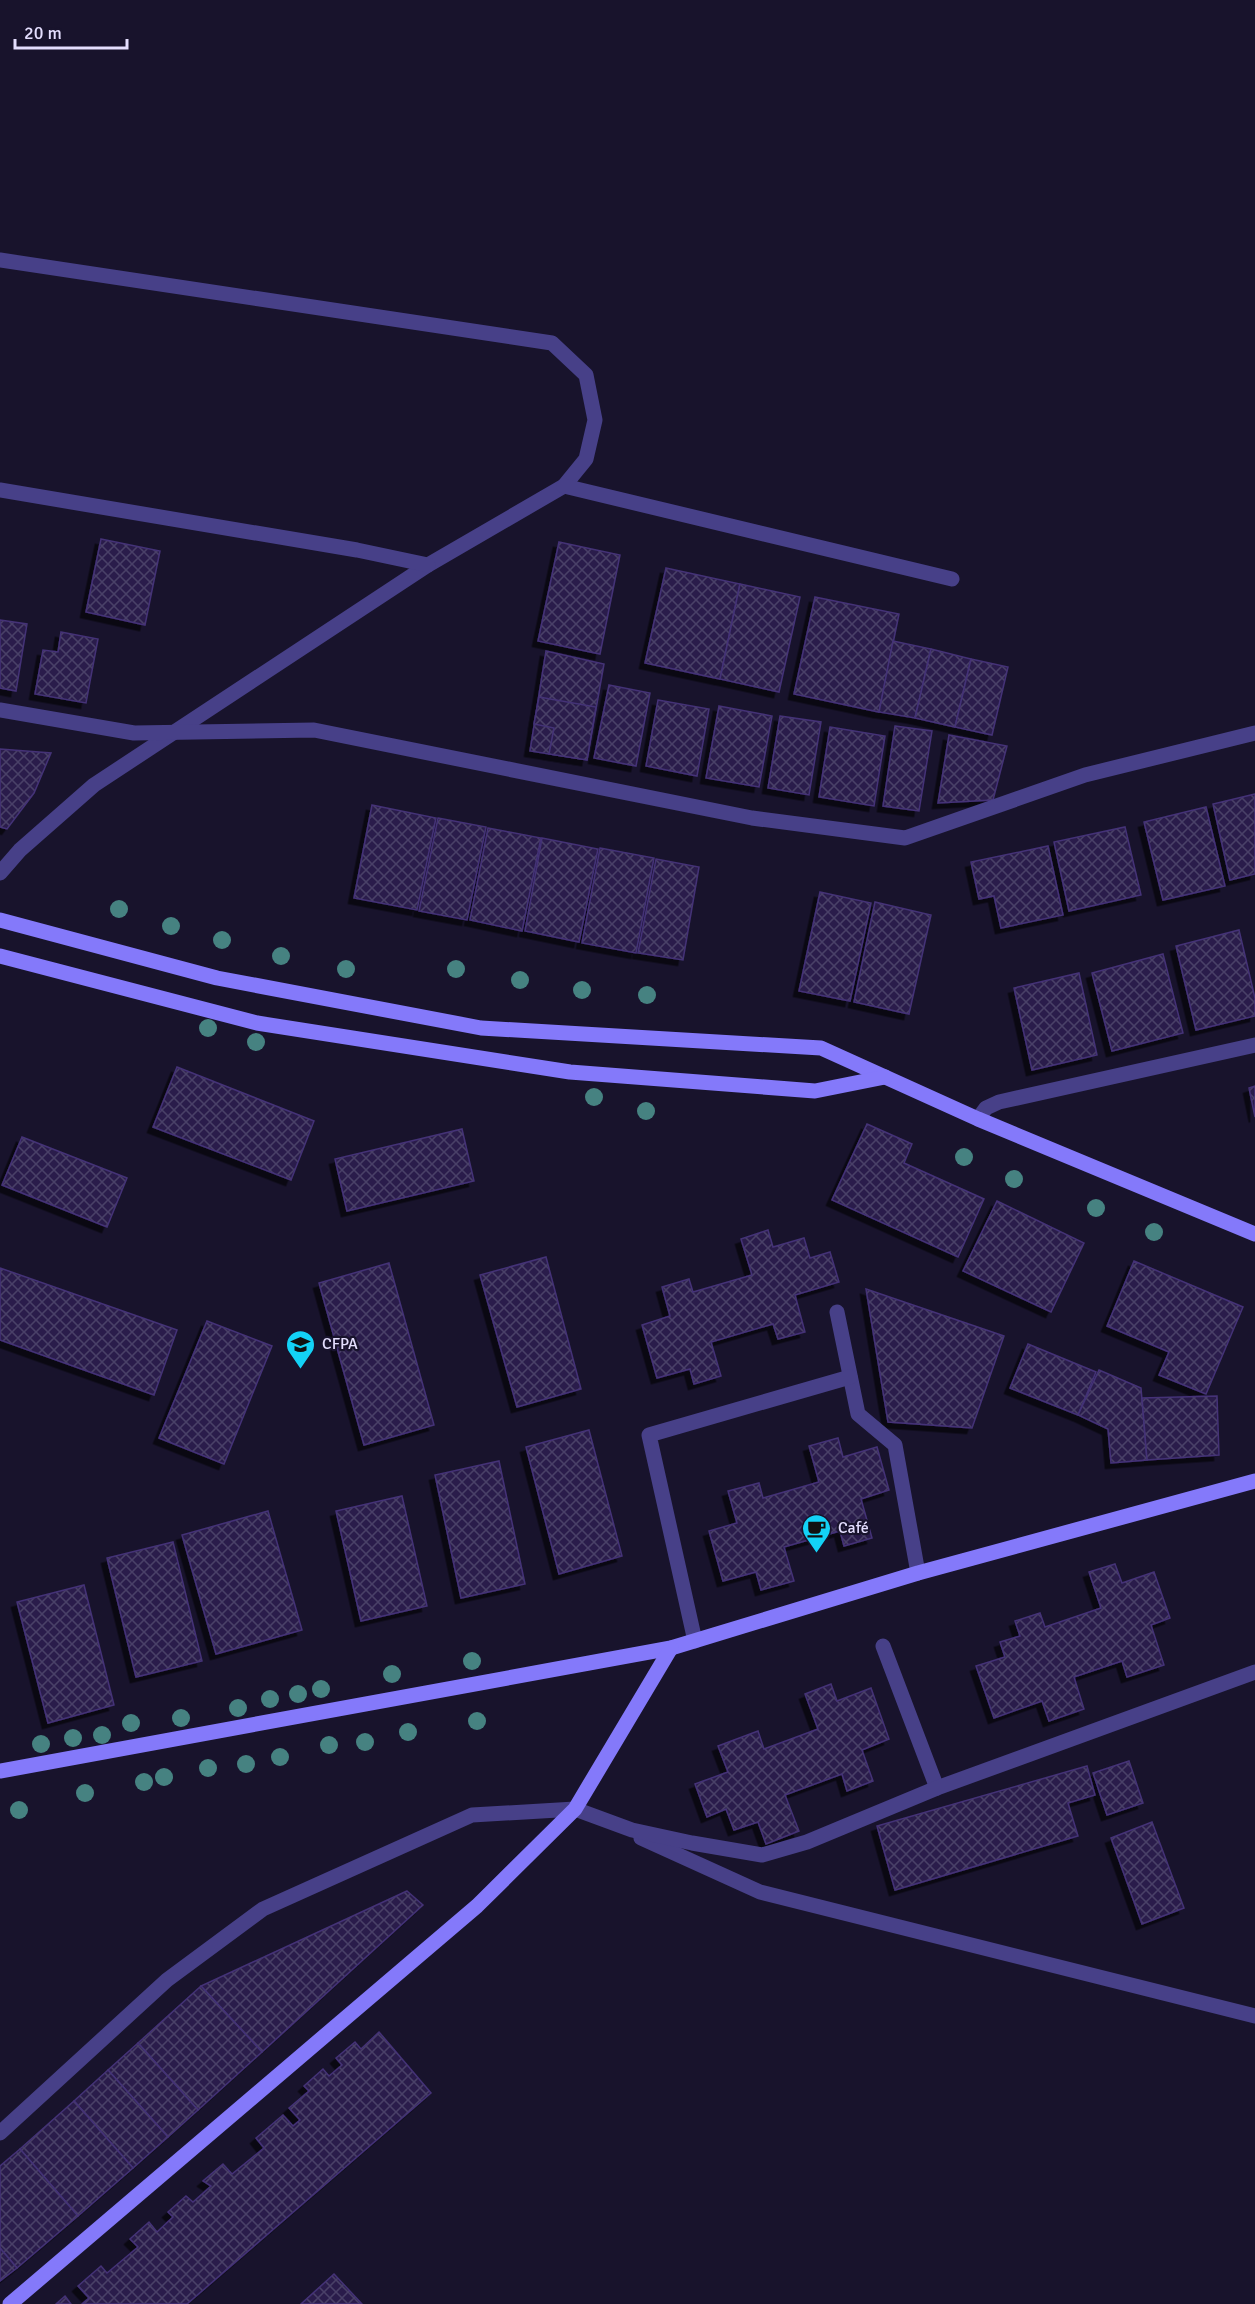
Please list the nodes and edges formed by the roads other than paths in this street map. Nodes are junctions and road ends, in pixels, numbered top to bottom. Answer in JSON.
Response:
{"nodes":[{"id":1,"x":0,"y":260,"type":"edge"},
{"id":2,"x":564,"y":486,"type":"junction"},
{"id":3,"x":0,"y":490,"type":"edge"},
{"id":4,"x":428,"y":565,"type":"junction"},
{"id":5,"x":952,"y":579,"type":"dead end"},
{"id":6,"x":0,"y":710,"type":"edge"},
{"id":7,"x":178,"y":731,"type":"junction"},
{"id":8,"x":1255,"y":733,"type":"edge"},
{"id":9,"x":0,"y":873,"type":"edge"},
{"id":10,"x":0,"y":920,"type":"edge"},
{"id":11,"x":0,"y":956,"type":"edge"},
{"id":12,"x":1255,"y":1045,"type":"edge"},
{"id":13,"x":885,"y":1077,"type":"junction"},
{"id":14,"x":978,"y":1119,"type":"junction"},
{"id":15,"x":1255,"y":1234,"type":"edge"},
{"id":16,"x":837,"y":1312,"type":"dead end"},
{"id":17,"x":850,"y":1377,"type":"junction"},
{"id":18,"x":1255,"y":1481,"type":"edge"},
{"id":19,"x":918,"y":1573,"type":"junction"},
{"id":20,"x":694,"y":1641,"type":"junction"},
{"id":21,"x":883,"y":1646,"type":"dead end"},
{"id":22,"x":671,"y":1648,"type":"junction"},
{"id":23,"x":1255,"y":1672,"type":"edge"},
{"id":24,"x":0,"y":1771,"type":"edge"},
{"id":25,"x":937,"y":1788,"type":"junction"},
{"id":26,"x":575,"y":1809,"type":"junction"},
{"id":27,"x":1255,"y":2016,"type":"edge"},
{"id":28,"x":0,"y":2133,"type":"edge"},
{"id":29,"x":10,"y":2304,"type":"edge"}],
"edges":[{"from":1,"to":2,"type":"street"},
{"from":2,"to":4,"type":"street"},
{"from":2,"to":5,"type":"street"},
{"from":3,"to":4,"type":"street"},
{"from":4,"to":7,"type":"street"},
{"from":6,"to":7,"type":"street"},
{"from":7,"to":8,"type":"street"},
{"from":7,"to":9,"type":"street"},
{"from":10,"to":13,"type":"main road"},
{"from":11,"to":13,"type":"main road"},
{"from":12,"to":14,"type":"street"},
{"from":13,"to":14,"type":"main road"},
{"from":14,"to":15,"type":"main road"},
{"from":16,"to":17,"type":"street"},
{"from":17,"to":19,"type":"street"},
{"from":17,"to":20,"type":"street"},
{"from":18,"to":19,"type":"main road"},
{"from":19,"to":20,"type":"main road"},
{"from":20,"to":22,"type":"main road"},
{"from":21,"to":25,"type":"street"},
{"from":22,"to":24,"type":"main road"},
{"from":22,"to":26,"type":"main road"},
{"from":23,"to":25,"type":"street"},
{"from":25,"to":26,"type":"street"},
{"from":26,"to":27,"type":"street"},
{"from":26,"to":28,"type":"street"},
{"from":26,"to":29,"type":"main road"}]}
